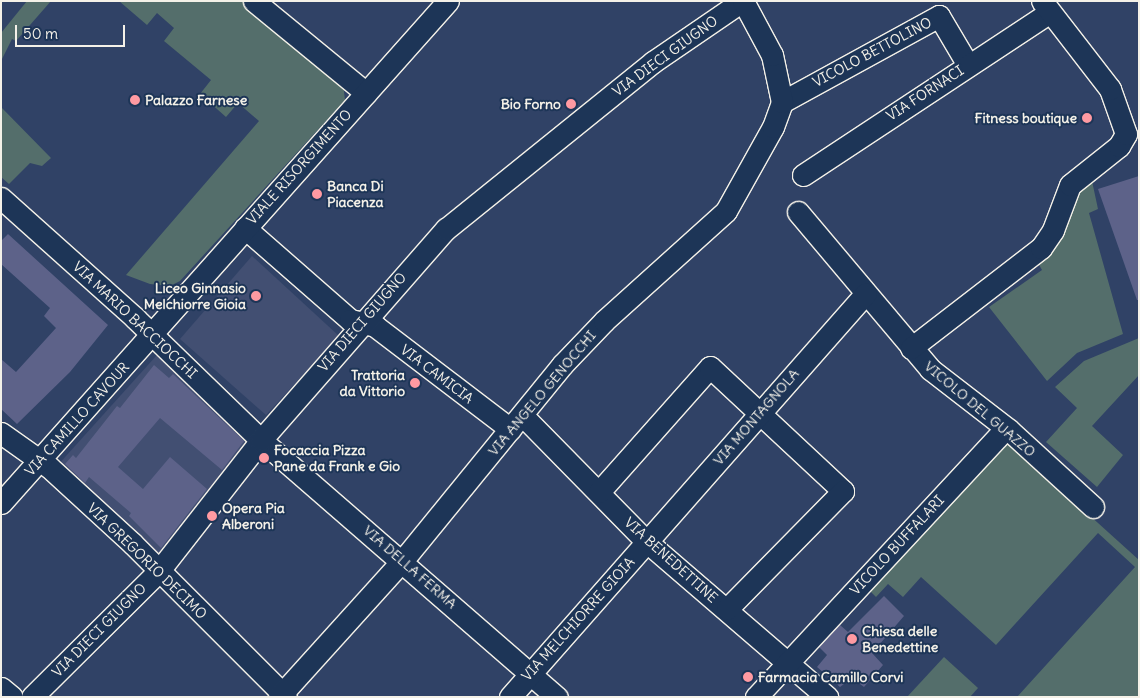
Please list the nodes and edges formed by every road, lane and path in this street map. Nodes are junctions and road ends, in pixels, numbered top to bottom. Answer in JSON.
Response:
{"nodes":[{"id":1,"x":254,"y":1,"type":"edge"},
{"id":2,"x":448,"y":1,"type":"edge"},
{"id":3,"x":743,"y":1,"type":"edge"},
{"id":4,"x":1046,"y":7,"type":"edge"},
{"id":5,"x":968,"y":65,"type":"junction"},
{"id":6,"x":366,"y":93,"type":"junction"},
{"id":7,"x":782,"y":102,"type":"junction"},
{"id":8,"x":803,"y":175,"type":"dead end"},
{"id":9,"x":3,"y":204,"type":"edge"},
{"id":10,"x":798,"y":212,"type":"dead end"},
{"id":11,"x":245,"y":228,"type":"junction"},
{"id":12,"x":866,"y":293,"type":"junction"},
{"id":13,"x":362,"y":324,"type":"junction"},
{"id":14,"x":152,"y":335,"type":"junction"},
{"id":15,"x":910,"y":348,"type":"junction"},
{"id":16,"x":758,"y":413,"type":"junction"},
{"id":17,"x":516,"y":422,"type":"junction"},
{"id":18,"x":1006,"y":428,"type":"junction"},
{"id":19,"x":1,"y":433,"type":"edge"},
{"id":20,"x":261,"y":440,"type":"junction"},
{"id":21,"x":41,"y":460,"type":"junction"},
{"id":22,"x":599,"y":492,"type":"junction"},
{"id":23,"x":1,"y":503,"type":"edge"},
{"id":24,"x":1093,"y":507,"type":"dead end"},
{"id":25,"x":647,"y":542,"type":"junction"},
{"id":26,"x":403,"y":560,"type":"junction"},
{"id":27,"x":158,"y":572,"type":"junction"},
{"id":28,"x":727,"y":609,"type":"junction"},
{"id":29,"x":789,"y":663,"type":"junction"},
{"id":30,"x":530,"y":674,"type":"junction"},
{"id":31,"x":1,"y":688,"type":"edge"},
{"id":32,"x":282,"y":696,"type":"edge"},
{"id":33,"x":12,"y":697,"type":"edge"},
{"id":34,"x":32,"y":697,"type":"edge"},
{"id":35,"x":510,"y":697,"type":"edge"},
{"id":36,"x":557,"y":697,"type":"edge"},
{"id":37,"x":756,"y":697,"type":"edge"},
{"id":38,"x":827,"y":697,"type":"edge"}],
"edges":[{"from":1,"to":6,"type":"street"},
{"from":2,"to":6,"type":"street","name":"VIALE RISORGIMENTO"},
{"from":3,"to":7,"type":"street"},
{"from":3,"to":13,"type":"street","name":"VIA DIECI GIUGNO"},
{"from":4,"to":5,"type":"street","name":"VIA FORNACI"},
{"from":4,"to":15,"type":"street"},
{"from":5,"to":7,"type":"street","name":"VICOLO BETTOLINO"},
{"from":5,"to":8,"type":"street","name":"VIA FORNACI"},
{"from":6,"to":11,"type":"street","name":"VIALE RISORGIMENTO"},
{"from":7,"to":17,"type":"street","name":"VIA ANGELO GENOCCHI"},
{"from":9,"to":14,"type":"street","name":"VIA MARIO BACCIOCCHI"},
{"from":10,"to":12,"type":"street","name":"VICOLO DEL GUAZZO"},
{"from":11,"to":13,"type":"street","name":"VIA CAMICIA"},
{"from":11,"to":14,"type":"street","name":"VIALE RISORGIMENTO"},
{"from":12,"to":15,"type":"street","name":"VICOLO DEL GUAZZO"},
{"from":12,"to":16,"type":"street","name":"VIA MONTAGNOLA"},
{"from":13,"to":17,"type":"street","name":"VIA CAMICIA"},
{"from":13,"to":20,"type":"street","name":"VIA DIECI GIUGNO"},
{"from":14,"to":20,"type":"street","name":"VIA MARIO BACCIOCCHI"},
{"from":14,"to":21,"type":"street","name":"VIA CAMILLO CAVOUR"},
{"from":15,"to":18,"type":"street","name":"VICOLO DEL GUAZZO"},
{"from":16,"to":22,"type":"street"},
{"from":16,"to":25,"type":"street","name":"VIA MONTAGNOLA"},
{"from":16,"to":28,"type":"street"},
{"from":17,"to":22,"type":"street","name":"VIA BENEDETTINE"},
{"from":17,"to":26,"type":"street","name":"VIA ANGELO GENOCCHI"},
{"from":18,"to":24,"type":"street","name":"VICOLO DEL GUAZZO"},
{"from":18,"to":29,"type":"street","name":"VICOLO BUFFALARI"},
{"from":19,"to":21,"type":"street","name":"VIA GREGORIO DECIMO"},
{"from":20,"to":26,"type":"street","name":"VIA DELLA FERMA"},
{"from":20,"to":27,"type":"street","name":"VIA DIECI GIUGNO"},
{"from":21,"to":23,"type":"street","name":"VIA CAMILLO CAVOUR"},
{"from":21,"to":27,"type":"street","name":"VIA GREGORIO DECIMO"},
{"from":22,"to":25,"type":"street","name":"VIA BENEDETTINE"},
{"from":25,"to":28,"type":"street","name":"VIA BENEDETTINE"},
{"from":25,"to":30,"type":"street","name":"VIA MELCHIORRE GIOIA"},
{"from":26,"to":30,"type":"street","name":"VIA DELLA FERMA"},
{"from":26,"to":32,"type":"street","name":"VIA ANGELO GENOCCHI"},
{"from":27,"to":32,"type":"street","name":"VIA GREGORIO DECIMO"},
{"from":27,"to":34,"type":"street","name":"VIA DIECI GIUGNO"},
{"from":28,"to":29,"type":"street","name":"VIA BENEDETTINE"},
{"from":29,"to":37,"type":"street","name":"VICOLO BUFFALARI"},
{"from":29,"to":38,"type":"street","name":"VIA BENEDETTINE"},
{"from":30,"to":35,"type":"street","name":"VIA MELCHIORRE GIOIA"},
{"from":30,"to":36,"type":"street","name":"VIA DELLA FERMA"},
{"from":31,"to":33,"type":"street"}]}
